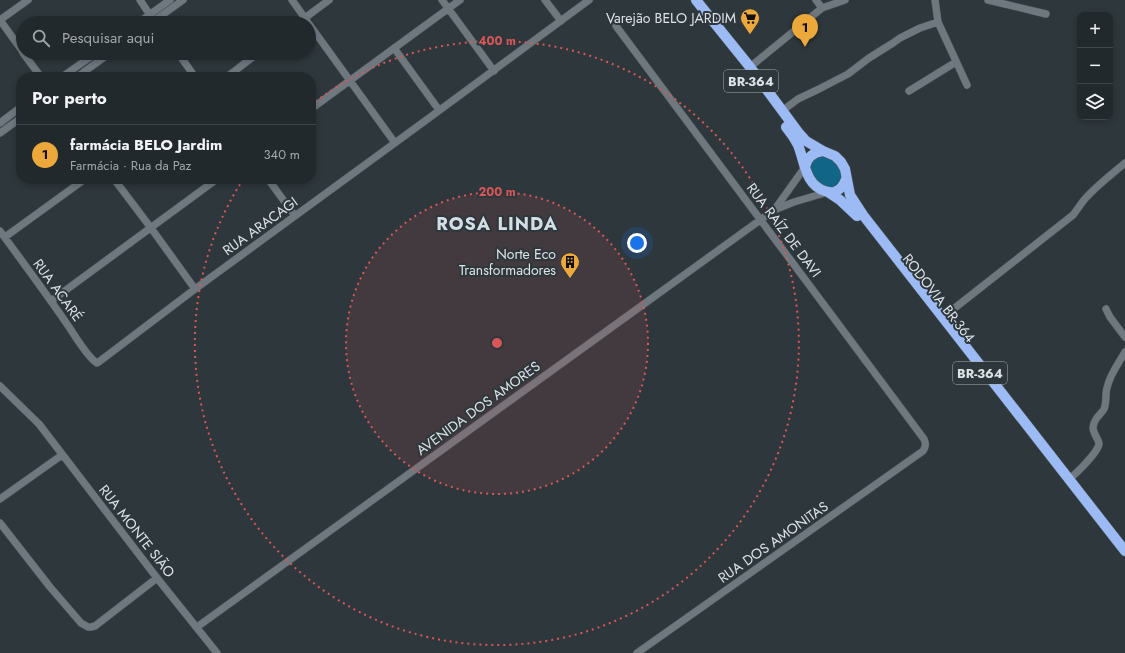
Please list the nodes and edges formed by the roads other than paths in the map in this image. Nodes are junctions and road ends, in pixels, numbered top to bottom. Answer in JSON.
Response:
{"nodes":[{"id":1,"x":28,"y":0,"type":"edge"},
{"id":2,"x":140,"y":0,"type":"edge"},
{"id":3,"x":170,"y":0,"type":"edge"},
{"id":4,"x":183,"y":0,"type":"edge"},
{"id":5,"x":292,"y":0,"type":"edge"},
{"id":6,"x":329,"y":0,"type":"edge"},
{"id":7,"x":442,"y":0,"type":"edge"},
{"id":8,"x":460,"y":0,"type":"edge"},
{"id":9,"x":545,"y":0,"type":"edge"},
{"id":10,"x":588,"y":0,"type":"edge"},
{"id":11,"x":689,"y":0,"type":"edge"},
{"id":12,"x":696,"y":0,"type":"edge"},
{"id":13,"x":816,"y":0,"type":"edge"},
{"id":14,"x":845,"y":0,"type":"edge"},
{"id":15,"x":935,"y":0,"type":"edge"},
{"id":16,"x":988,"y":0,"type":"edge"},
{"id":17,"x":822,"y":8,"type":"junction"},
{"id":18,"x":448,"y":9,"type":"junction"},
{"id":19,"x":150,"y":14,"type":"junction"},
{"id":20,"x":1046,"y":14,"type":"dead end"},
{"id":21,"x":147,"y":16,"type":"edge"},
{"id":22,"x":162,"y":16,"type":"edge"},
{"id":23,"x":303,"y":16,"type":"edge"},
{"id":24,"x":313,"y":16,"type":"edge"},
{"id":25,"x":0,"y":20,"type":"edge"},
{"id":26,"x":561,"y":21,"type":"junction"},
{"id":27,"x":938,"y":22,"type":"junction"},
{"id":28,"x":616,"y":26,"type":"dead end"},
{"id":29,"x":316,"y":34,"type":"edge"},
{"id":30,"x":16,"y":43,"type":"edge"},
{"id":31,"x":394,"y":48,"type":"junction"},
{"id":32,"x":28,"y":60,"type":"edge"},
{"id":33,"x":86,"y":60,"type":"edge"},
{"id":34,"x":100,"y":60,"type":"edge"},
{"id":35,"x":183,"y":60,"type":"edge"},
{"id":36,"x":249,"y":60,"type":"edge"},
{"id":37,"x":956,"y":62,"type":"junction"},
{"id":38,"x":750,"y":68,"type":"junction"},
{"id":39,"x":494,"y":71,"type":"junction"},
{"id":40,"x":37,"y":72,"type":"edge"},
{"id":41,"x":70,"y":72,"type":"edge"},
{"id":42,"x":84,"y":72,"type":"edge"},
{"id":43,"x":191,"y":72,"type":"edge"},
{"id":44,"x":233,"y":72,"type":"edge"},
{"id":45,"x":350,"y":80,"type":"junction"},
{"id":46,"x":967,"y":85,"type":"dead end"},
{"id":47,"x":909,"y":91,"type":"dead end"},
{"id":48,"x":316,"y":105,"type":"edge"},
{"id":49,"x":439,"y":110,"type":"junction"},
{"id":50,"x":16,"y":111,"type":"edge"},
{"id":51,"x":782,"y":111,"type":"junction"},
{"id":52,"x":16,"y":122,"type":"edge"},
{"id":53,"x":0,"y":123,"type":"edge"},
{"id":54,"x":0,"y":133,"type":"edge"},
{"id":55,"x":395,"y":143,"type":"junction"},
{"id":56,"x":823,"y":151,"type":"junction"},
{"id":57,"x":1124,"y":165,"type":"edge"},
{"id":58,"x":805,"y":166,"type":"junction"},
{"id":59,"x":846,"y":178,"type":"junction"},
{"id":60,"x":78,"y":184,"type":"edge"},
{"id":61,"x":118,"y":184,"type":"edge"},
{"id":62,"x":210,"y":184,"type":"edge"},
{"id":63,"x":272,"y":184,"type":"edge"},
{"id":64,"x":828,"y":192,"type":"junction"},
{"id":65,"x":774,"y":210,"type":"junction"},
{"id":66,"x":295,"y":216,"type":"junction"},
{"id":67,"x":760,"y":220,"type":"junction"},
{"id":68,"x":151,"y":228,"type":"junction"},
{"id":69,"x":0,"y":231,"type":"edge"},
{"id":70,"x":5,"y":237,"type":"junction"},
{"id":71,"x":195,"y":289,"type":"junction"},
{"id":72,"x":51,"y":301,"type":"junction"},
{"id":73,"x":1106,"y":310,"type":"dead end"},
{"id":74,"x":942,"y":318,"type":"junction"},
{"id":75,"x":1125,"y":337,"type":"edge"},
{"id":76,"x":1125,"y":352,"type":"edge"},
{"id":77,"x":97,"y":363,"type":"joint"},
{"id":78,"x":0,"y":386,"type":"edge"},
{"id":79,"x":922,"y":451,"type":"joint"},
{"id":80,"x":62,"y":455,"type":"junction"},
{"id":81,"x":1069,"y":479,"type":"junction"},
{"id":82,"x":0,"y":499,"type":"edge"},
{"id":83,"x":0,"y":523,"type":"edge"},
{"id":84,"x":1125,"y":551,"type":"edge"},
{"id":85,"x":1125,"y":559,"type":"edge"},
{"id":86,"x":157,"y":578,"type":"junction"},
{"id":87,"x":197,"y":627,"type":"junction"},
{"id":88,"x":217,"y":653,"type":"edge"},
{"id":89,"x":637,"y":653,"type":"edge"}],
"edges":[{"from":1,"to":25,"type":"street"},
{"from":2,"to":19,"type":"street"},
{"from":3,"to":19,"type":"street"},
{"from":4,"to":22,"type":"street"},
{"from":5,"to":23,"type":"street"},
{"from":6,"to":24,"type":"street"},
{"from":7,"to":18,"type":"street"},
{"from":8,"to":18,"type":"street"},
{"from":9,"to":26,"type":"street"},
{"from":10,"to":26,"type":"street","name":"RUA ARACAGI"},
{"from":11,"to":58,"type":"highway","number":"BR-364"},
{"from":12,"to":38,"type":"highway","number":"BR-364"},
{"from":13,"to":17,"type":"street"},
{"from":14,"to":17,"type":"street"},
{"from":15,"to":27,"type":"street"},
{"from":16,"to":20,"type":"street"},
{"from":17,"to":38,"type":"street"},
{"from":18,"to":31,"type":"street"},
{"from":18,"to":39,"type":"street"},
{"from":19,"to":21,"type":"street"},
{"from":25,"to":30,"type":"street"},
{"from":26,"to":39,"type":"street","name":"RUA ARACAGI"},
{"from":27,"to":37,"type":"street"},
{"from":27,"to":51,"type":"street"},
{"from":28,"to":67,"type":"street","name":"RUA RAÍZ DE DAVI"},
{"from":29,"to":45,"type":"street"},
{"from":31,"to":45,"type":"street"},
{"from":31,"to":49,"type":"street"},
{"from":32,"to":40,"type":"street"},
{"from":33,"to":41,"type":"street"},
{"from":34,"to":42,"type":"street"},
{"from":35,"to":43,"type":"street"},
{"from":36,"to":44,"type":"street"},
{"from":37,"to":46,"type":"street"},
{"from":37,"to":47,"type":"street"},
{"from":38,"to":51,"type":"highway","number":"BR-364"},
{"from":39,"to":49,"type":"street","name":"RUA ARACAGI"},
{"from":45,"to":48,"type":"street"},
{"from":45,"to":55,"type":"street"},
{"from":49,"to":55,"type":"street","name":"RUA ARACAGI"},
{"from":50,"to":53,"type":"street"},
{"from":51,"to":56,"type":"highway","number":"BR-364"},
{"from":52,"to":54,"type":"street"},
{"from":55,"to":66,"type":"street","name":"RUA ARACAGI"},
{"from":56,"to":58,"type":"highway"},
{"from":56,"to":59,"type":"highway","number":"BR-364"},
{"from":57,"to":74,"type":"street"},
{"from":58,"to":64,"type":"highway","number":"BR-364"},
{"from":58,"to":65,"type":"street","name":"AVENIDA DOS AMORES"},
{"from":59,"to":64,"type":"highway"},
{"from":59,"to":74,"type":"highway","number":"BR-364"},
{"from":60,"to":70,"type":"street"},
{"from":61,"to":68,"type":"street"},
{"from":62,"to":68,"type":"street"},
{"from":63,"to":66,"type":"street"},
{"from":64,"to":65,"type":"street","name":"AVENIDA DOS AMORES"},
{"from":64,"to":85,"type":"highway","name":"RODOVIA BR-364","number":"BR-364"},
{"from":65,"to":67,"type":"street","name":"AVENIDA DOS AMORES"},
{"from":66,"to":71,"type":"street","name":"RUA ARACAGI"},
{"from":67,"to":79,"type":"street","name":"RUA RAÍZ DE DAVI"},
{"from":67,"to":87,"type":"street","name":"AVENIDA DOS AMORES"},
{"from":68,"to":71,"type":"street"},
{"from":68,"to":72,"type":"street"},
{"from":69,"to":70,"type":"street","name":"RUA ACARÉ"},
{"from":70,"to":72,"type":"street","name":"RUA ACARÉ"},
{"from":71,"to":77,"type":"street","name":"RUA ARACAGI"},
{"from":72,"to":77,"type":"street","name":"RUA ACARÉ"},
{"from":73,"to":75,"type":"street"},
{"from":74,"to":81,"type":"highway","number":"BR-364"},
{"from":76,"to":81,"type":"street"},
{"from":78,"to":80,"type":"street","name":"RUA MONTE SIÃO"},
{"from":79,"to":89,"type":"street","name":"RUA DOS AMONITAS"},
{"from":80,"to":82,"type":"street"},
{"from":80,"to":86,"type":"street","name":"RUA MONTE SIÃO"},
{"from":81,"to":84,"type":"highway","number":"BR-364"},
{"from":83,"to":86,"type":"street"},
{"from":86,"to":87,"type":"street","name":"RUA MONTE SIÃO"},
{"from":87,"to":88,"type":"street","name":"RUA MONTE SIÃO"}]}
